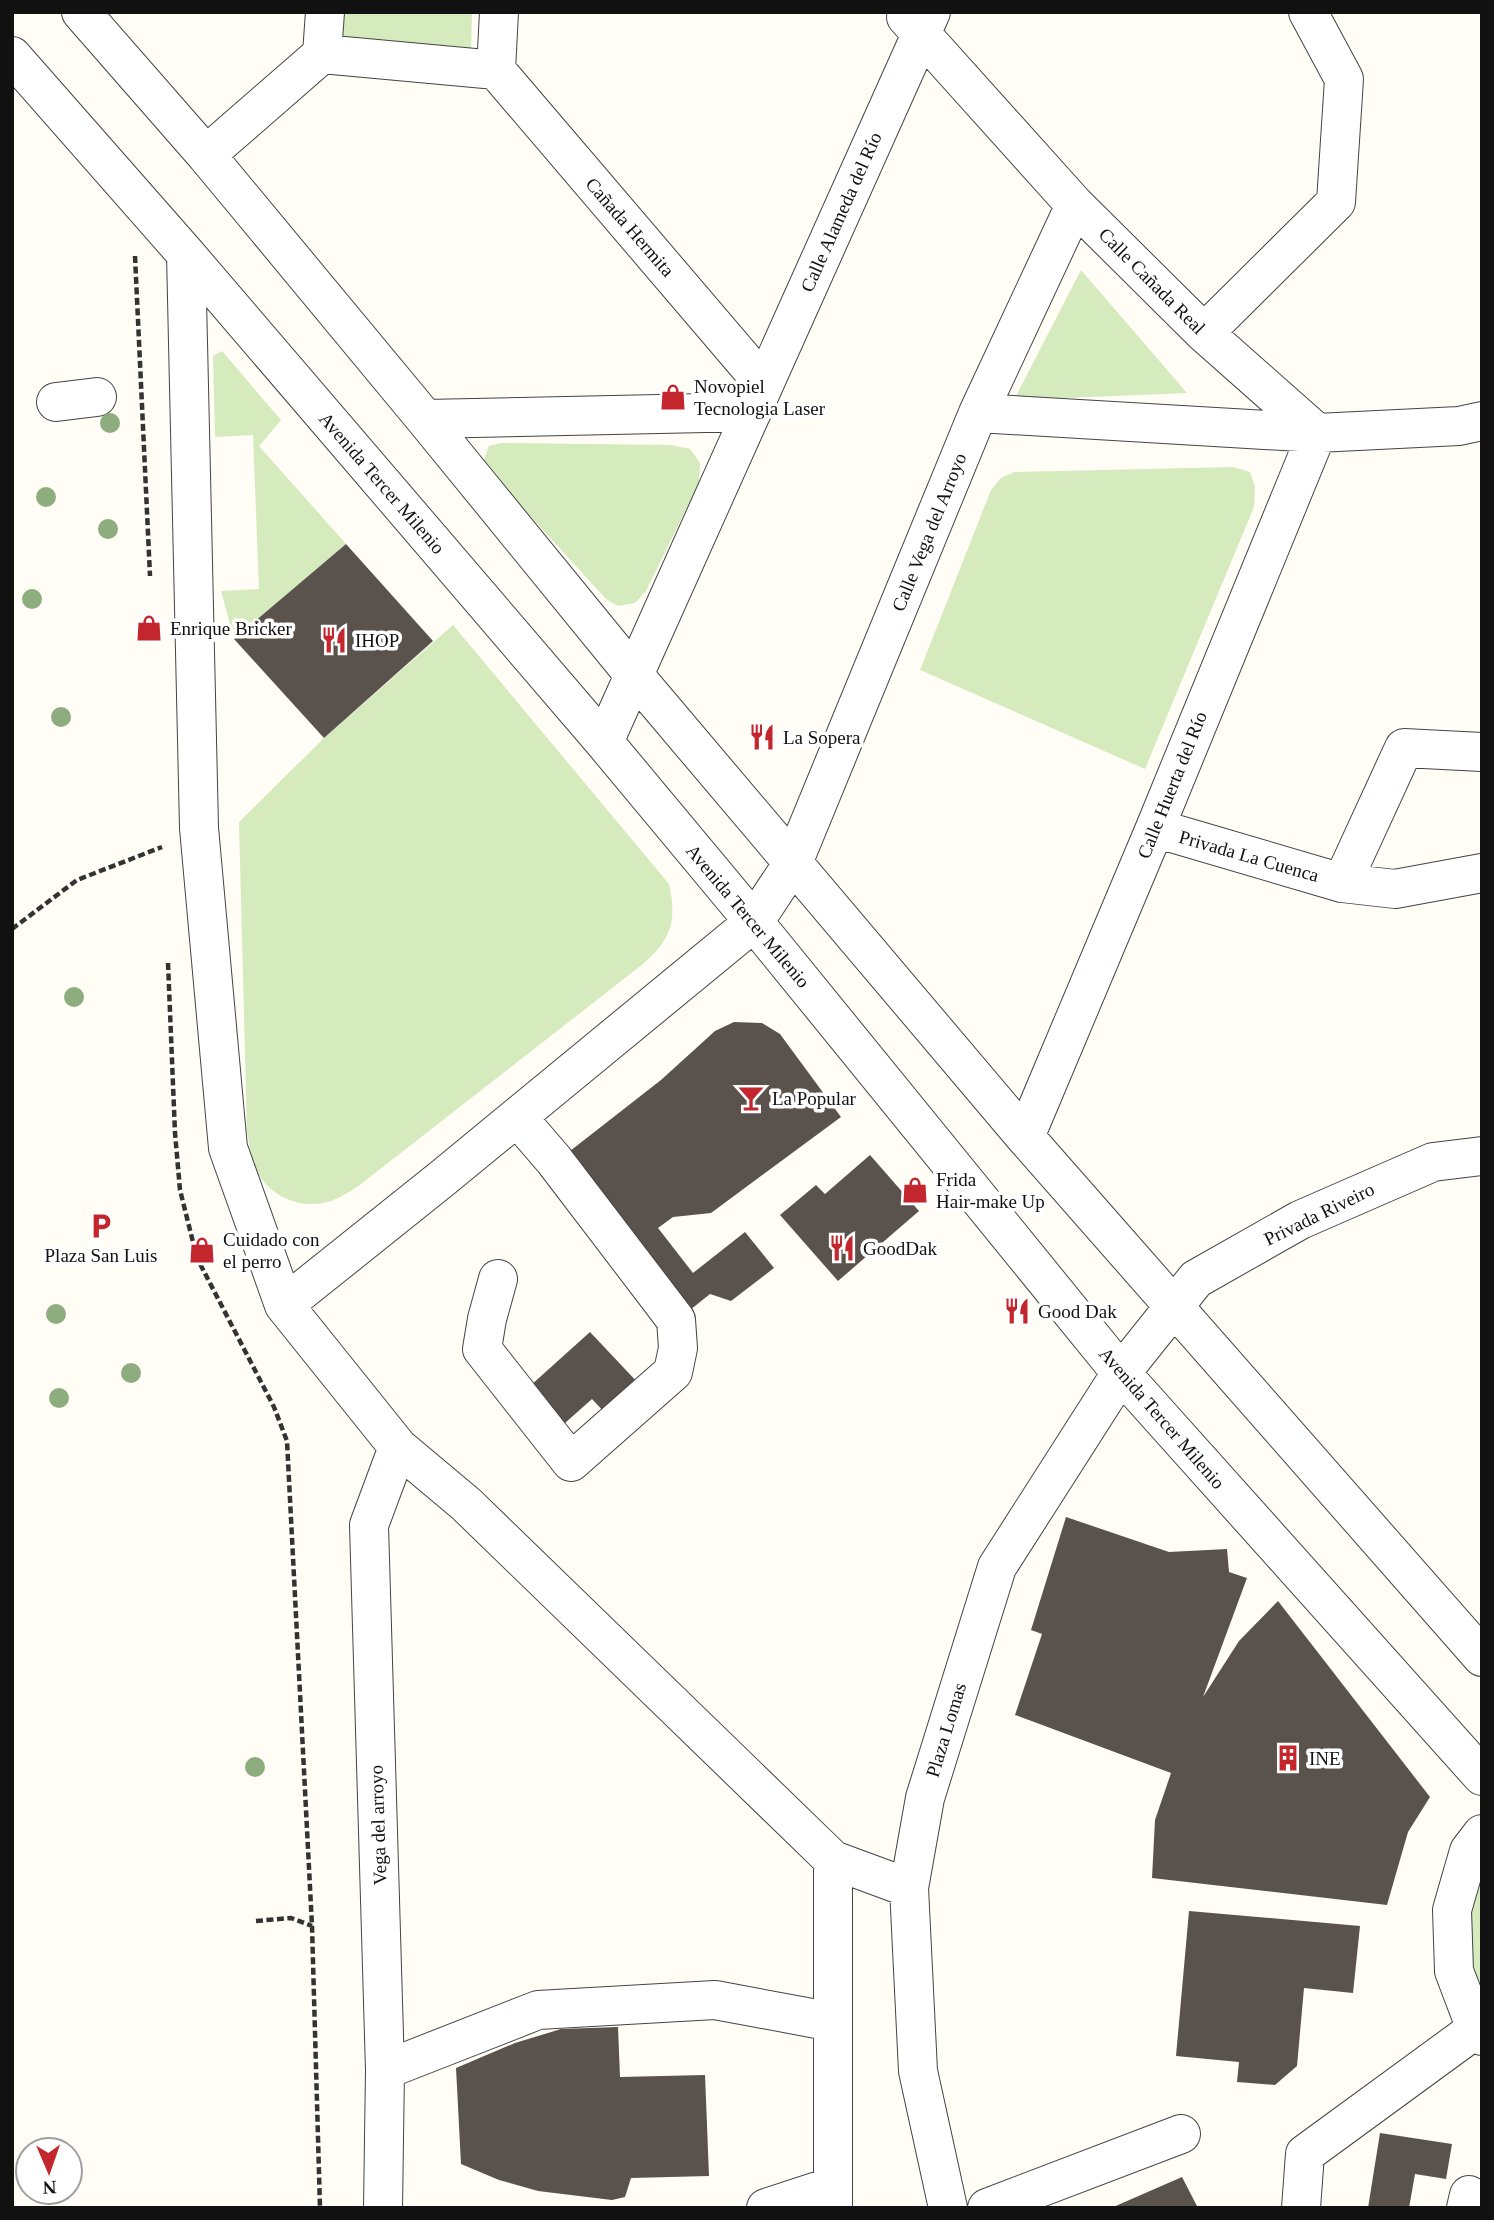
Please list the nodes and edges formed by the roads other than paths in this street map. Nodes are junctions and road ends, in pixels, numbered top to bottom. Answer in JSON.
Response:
{"nodes":[{"id":1,"x":80,"y":12,"type":"edge"},
{"id":2,"x":325,"y":12,"type":"edge"},
{"id":3,"x":499,"y":12,"type":"edge"},
{"id":4,"x":1308,"y":12,"type":"edge"},
{"id":5,"x":918,"y":20,"type":"edge"},
{"id":6,"x":322,"y":54,"type":"junction"},
{"id":7,"x":12,"y":56,"type":"edge"},
{"id":8,"x":496,"y":70,"type":"junction"},
{"id":9,"x":206,"y":155,"type":"junction"},
{"id":10,"x":1075,"y":205,"type":"junction"},
{"id":11,"x":186,"y":254,"type":"junction"},
{"id":12,"x":1204,"y":333,"type":"junction"},
{"id":13,"x":97,"y":397,"type":"dead end"},
{"id":14,"x":758,"y":398,"type":"junction"},
{"id":15,"x":56,"y":402,"type":"dead end"},
{"id":16,"x":978,"y":413,"type":"junction"},
{"id":17,"x":425,"y":419,"type":"junction"},
{"id":18,"x":1474,"y":426,"type":"edge"},
{"id":19,"x":1317,"y":433,"type":"junction"},
{"id":20,"x":634,"y":676,"type":"junction"},
{"id":21,"x":604,"y":742,"type":"junction"},
{"id":22,"x":1482,"y":752,"type":"edge"},
{"id":23,"x":1155,"y":828,"type":"junction"},
{"id":24,"x":793,"y":863,"type":"junction"},
{"id":25,"x":1482,"y":873,"type":"edge"},
{"id":26,"x":1342,"y":883,"type":"junction"},
{"id":27,"x":754,"y":922,"type":"junction"},
{"id":28,"x":517,"y":1117,"type":"junction"},
{"id":29,"x":1025,"y":1137,"type":"junction"},
{"id":30,"x":1482,"y":1156,"type":"edge"},
{"id":31,"x":498,"y":1279,"type":"dead end"},
{"id":32,"x":284,"y":1305,"type":"junction"},
{"id":33,"x":1174,"y":1307,"type":"junction"},
{"id":34,"x":1121,"y":1373,"type":"junction"},
{"id":35,"x":398,"y":1447,"type":"junction"},
{"id":36,"x":1482,"y":1657,"type":"edge"},
{"id":37,"x":1482,"y":1776,"type":"edge"},
{"id":38,"x":1482,"y":1833,"type":"edge"},
{"id":39,"x":833,"y":1860,"type":"junction"},
{"id":40,"x":909,"y":1888,"type":"junction"},
{"id":41,"x":834,"y":2021,"type":"junction"},
{"id":42,"x":1479,"y":2032,"type":"edge"},
{"id":43,"x":385,"y":2070,"type":"junction"},
{"id":44,"x":1181,"y":2134,"type":"dead end"},
{"id":45,"x":833,"y":2197,"type":"edge"},
{"id":46,"x":383,"y":2208,"type":"edge"},
{"id":47,"x":766,"y":2208,"type":"edge"},
{"id":48,"x":948,"y":2208,"type":"edge"},
{"id":49,"x":987,"y":2208,"type":"edge"},
{"id":50,"x":1301,"y":2208,"type":"edge"}],
"edges":[{"from":1,"to":9,"type":"street"},
{"from":2,"to":6,"type":"street"},
{"from":3,"to":8,"type":"street"},
{"from":4,"to":12,"type":"street"},
{"from":5,"to":10,"type":"street","name":"Calle Cañada Real"},
{"from":5,"to":14,"type":"street","name":"Calle Alameda del Río"},
{"from":6,"to":8,"type":"street"},
{"from":6,"to":9,"type":"street"},
{"from":7,"to":11,"type":"street","name":"Avenida Tercer Milenio"},
{"from":8,"to":14,"type":"street","name":"Cañada Hermita"},
{"from":9,"to":17,"type":"street"},
{"from":10,"to":12,"type":"street","name":"Calle Cañada Real"},
{"from":10,"to":16,"type":"street","name":"Calle Vega del Arroyo"},
{"from":11,"to":21,"type":"street","name":"Avenida Tercer Milenio"},
{"from":11,"to":32,"type":"street"},
{"from":12,"to":19,"type":"street","name":"Calle Cañada Real"},
{"from":13,"to":15,"type":"street"},
{"from":14,"to":17,"type":"street"},
{"from":14,"to":20,"type":"street","name":"Calle Alameda del Río"},
{"from":16,"to":19,"type":"street"},
{"from":16,"to":24,"type":"street","name":"Calle Vega del Arroyo"},
{"from":17,"to":20,"type":"street"},
{"from":18,"to":19,"type":"street"},
{"from":19,"to":23,"type":"street","name":"Calle Huerta del Río"},
{"from":20,"to":21,"type":"street","name":"Calle Alameda del Río"},
{"from":20,"to":24,"type":"street"},
{"from":21,"to":27,"type":"street","name":"Avenida Tercer Milenio"},
{"from":22,"to":26,"type":"street","name":"Privada La Cuenca"},
{"from":23,"to":26,"type":"street","name":"Privada La Cuenca"},
{"from":23,"to":29,"type":"street","name":"Calle Huerta del Río"},
{"from":24,"to":27,"type":"street","name":"Calle Vega del Arroyo"},
{"from":24,"to":29,"type":"street"},
{"from":25,"to":26,"type":"street","name":"Privada La Cuenca"},
{"from":27,"to":28,"type":"street","name":"Calle Vega del Arroyo"},
{"from":27,"to":34,"type":"street","name":"Avenida Tercer Milenio"},
{"from":28,"to":31,"type":"street"},
{"from":28,"to":32,"type":"street","name":"Calle Vega del Arroyo"},
{"from":29,"to":33,"type":"street"},
{"from":30,"to":33,"type":"street","name":"Privada Riveiro"},
{"from":32,"to":35,"type":"street"},
{"from":33,"to":34,"type":"street","name":"Plaza Lomas"},
{"from":33,"to":36,"type":"street"},
{"from":34,"to":37,"type":"street","name":"Avenida Tercer Milenio"},
{"from":34,"to":40,"type":"street","name":"Plaza Lomas"},
{"from":35,"to":39,"type":"street"},
{"from":35,"to":43,"type":"street","name":"Vega del arroyo"},
{"from":38,"to":42,"type":"street"},
{"from":39,"to":40,"type":"street"},
{"from":39,"to":41,"type":"street"},
{"from":40,"to":48,"type":"street","name":"Plaza Lomas"},
{"from":41,"to":43,"type":"street"},
{"from":41,"to":45,"type":"street"},
{"from":42,"to":50,"type":"street"},
{"from":43,"to":46,"type":"street","name":"Vega del arroyo"},
{"from":44,"to":49,"type":"street"},
{"from":45,"to":47,"type":"street"}]}
